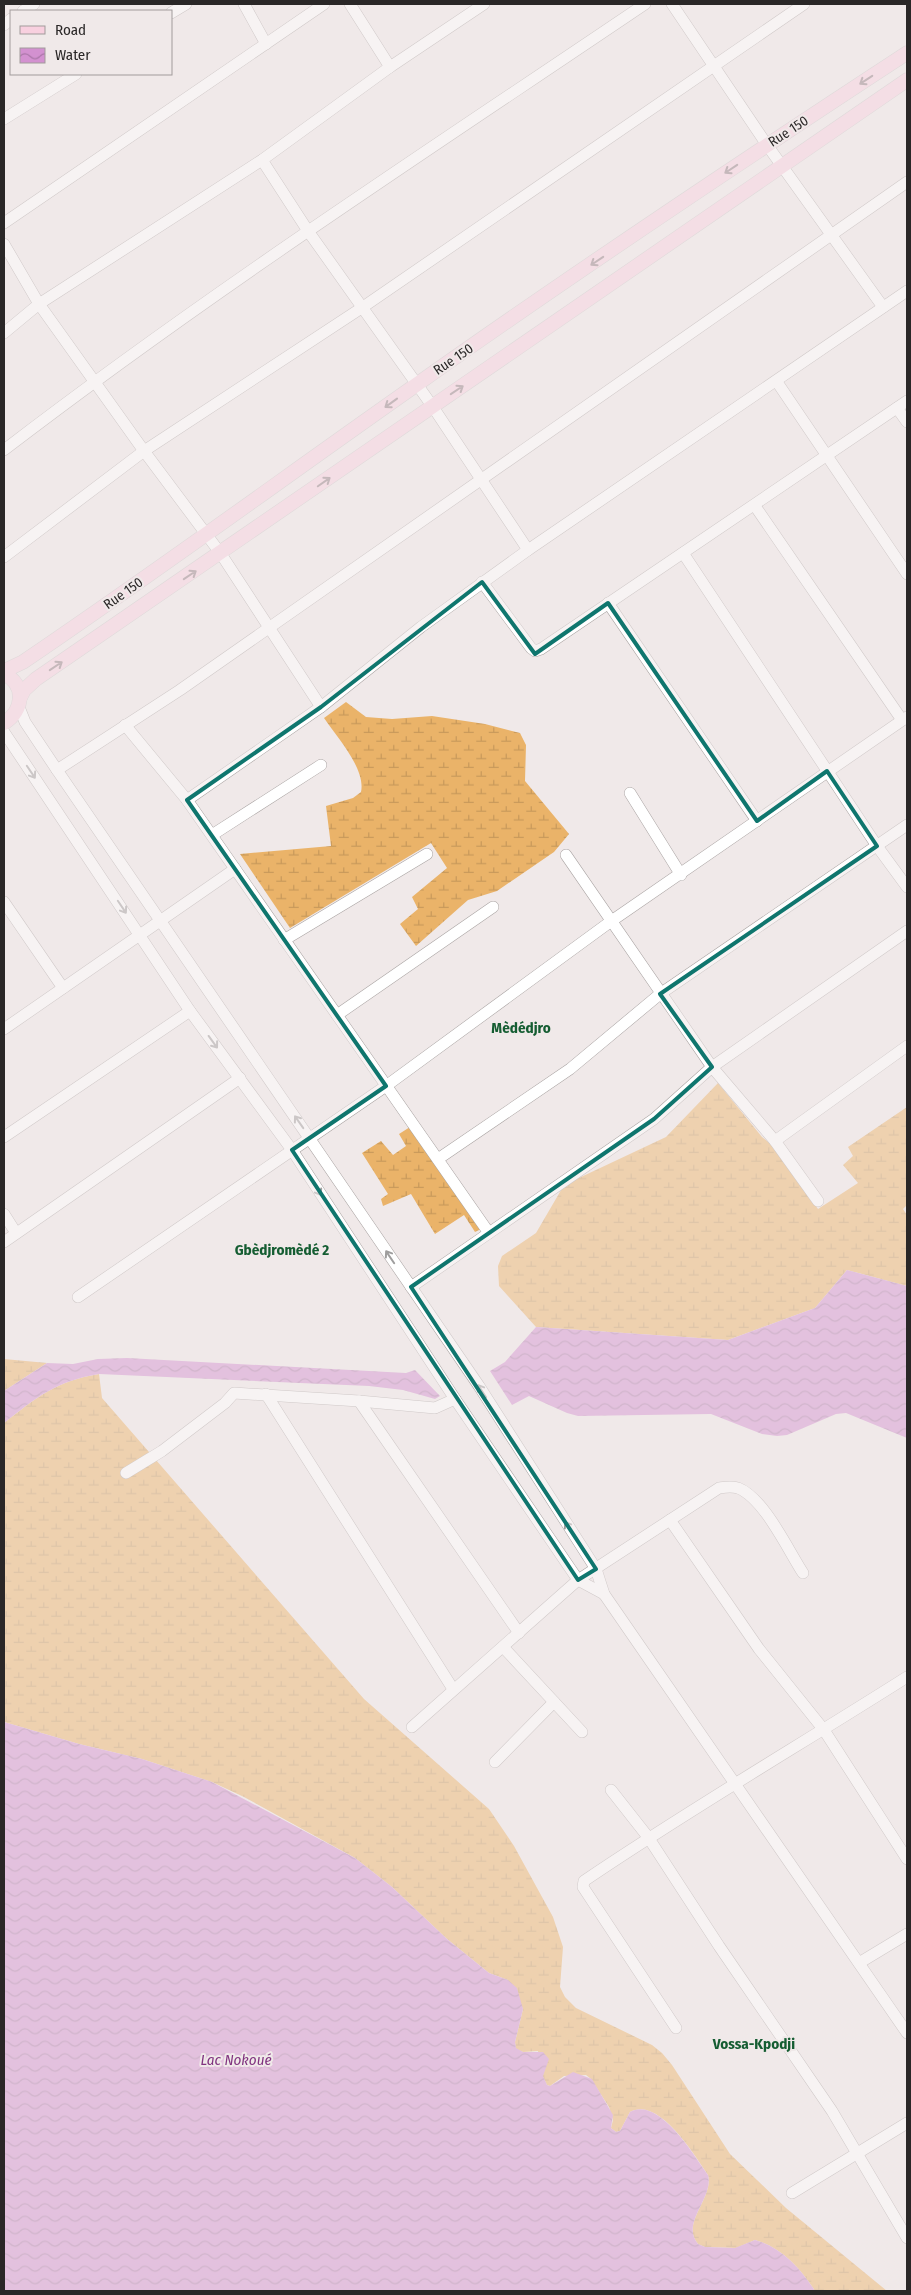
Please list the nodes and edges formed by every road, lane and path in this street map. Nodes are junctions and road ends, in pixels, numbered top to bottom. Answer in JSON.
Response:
{"nodes":[{"id":1,"x":186,"y":4,"type":"edge"},
{"id":2,"x":244,"y":4,"type":"edge"},
{"id":3,"x":324,"y":4,"type":"edge"},
{"id":4,"x":350,"y":4,"type":"edge"},
{"id":5,"x":484,"y":4,"type":"edge"},
{"id":6,"x":645,"y":4,"type":"edge"},
{"id":7,"x":672,"y":4,"type":"edge"},
{"id":8,"x":804,"y":4,"type":"edge"},
{"id":9,"x":172,"y":12,"type":"edge"},
{"id":10,"x":266,"y":44,"type":"junction"},
{"id":11,"x":907,"y":53,"type":"edge"},
{"id":12,"x":390,"y":67,"type":"junction"},
{"id":13,"x":714,"y":67,"type":"junction"},
{"id":14,"x":74,"y":75,"type":"edge"},
{"id":15,"x":907,"y":80,"type":"edge"},
{"id":16,"x":4,"y":119,"type":"edge"},
{"id":17,"x":767,"y":145,"type":"junction"},
{"id":18,"x":262,"y":160,"type":"junction"},
{"id":19,"x":784,"y":166,"type":"junction"},
{"id":20,"x":907,"y":182,"type":"edge"},
{"id":21,"x":4,"y":223,"type":"edge"},
{"id":22,"x":308,"y":231,"type":"junction"},
{"id":23,"x":831,"y":235,"type":"junction"},
{"id":24,"x":4,"y":244,"type":"edge"},
{"id":25,"x":907,"y":291,"type":"edge"},
{"id":26,"x":39,"y":304,"type":"junction"},
{"id":27,"x":363,"y":307,"type":"junction"},
{"id":28,"x":883,"y":307,"type":"junction"},
{"id":29,"x":4,"y":333,"type":"edge"},
{"id":30,"x":94,"y":381,"type":"junction"},
{"id":31,"x":777,"y":382,"type":"junction"},
{"id":32,"x":416,"y":385,"type":"junction"},
{"id":33,"x":902,"y":404,"type":"edge"},
{"id":34,"x":433,"y":407,"type":"junction"},
{"id":35,"x":907,"y":422,"type":"edge"},
{"id":36,"x":4,"y":450,"type":"edge"},
{"id":37,"x":144,"y":452,"type":"junction"},
{"id":38,"x":826,"y":457,"type":"junction"},
{"id":39,"x":481,"y":481,"type":"junction"},
{"id":40,"x":755,"y":506,"type":"junction"},
{"id":41,"x":206,"y":536,"type":"junction"},
{"id":42,"x":528,"y":550,"type":"junction"},
{"id":43,"x":683,"y":553,"type":"junction"},
{"id":44,"x":220,"y":554,"type":"junction"},
{"id":45,"x":4,"y":557,"type":"edge"},
{"id":46,"x":907,"y":574,"type":"edge"},
{"id":47,"x":482,"y":582,"type":"junction"},
{"id":48,"x":608,"y":603,"type":"junction"},
{"id":49,"x":268,"y":628,"type":"junction"},
{"id":50,"x":4,"y":672,"type":"edge"},
{"id":51,"x":20,"y":703,"type":"junction"},
{"id":52,"x":322,"y":707,"type":"junction"},
{"id":53,"x":904,"y":718,"type":"edge"},
{"id":54,"x":4,"y":722,"type":"edge"},
{"id":55,"x":125,"y":725,"type":"junction"},
{"id":56,"x":4,"y":732,"type":"edge"},
{"id":57,"x":321,"y":766,"type":"dead end"},
{"id":58,"x":56,"y":770,"type":"junction"},
{"id":59,"x":827,"y":771,"type":"junction"},
{"id":60,"x":630,"y":793,"type":"dead end"},
{"id":61,"x":187,"y":800,"type":"junction"},
{"id":62,"x":757,"y":821,"type":"junction"},
{"id":63,"x":907,"y":824,"type":"edge"},
{"id":64,"x":212,"y":835,"type":"junction"},
{"id":65,"x":876,"y":846,"type":"junction"},
{"id":66,"x":428,"y":854,"type":"dead end"},
{"id":67,"x":566,"y":855,"type":"dead end"},
{"id":68,"x":235,"y":869,"type":"junction"},
{"id":69,"x":681,"y":875,"type":"junction"},
{"id":70,"x":907,"y":887,"type":"edge"},
{"id":71,"x":4,"y":902,"type":"edge"},
{"id":72,"x":493,"y":907,"type":"dead end"},
{"id":73,"x":8,"y":918,"type":"edge"},
{"id":74,"x":159,"y":921,"type":"junction"},
{"id":75,"x":610,"y":922,"type":"junction"},
{"id":76,"x":907,"y":931,"type":"edge"},
{"id":77,"x":141,"y":935,"type":"junction"},
{"id":78,"x":284,"y":940,"type":"junction"},
{"id":79,"x":63,"y":988,"type":"junction"},
{"id":80,"x":660,"y":994,"type":"junction"},
{"id":81,"x":190,"y":1010,"type":"junction"},
{"id":82,"x":337,"y":1015,"type":"junction"},
{"id":83,"x":4,"y":1029,"type":"edge"},
{"id":84,"x":907,"y":1046,"type":"edge"},
{"id":85,"x":712,"y":1067,"type":"junction"},
{"id":86,"x":240,"y":1078,"type":"junction"},
{"id":87,"x":386,"y":1086,"type":"junction"},
{"id":88,"x":4,"y":1137,"type":"edge"},
{"id":89,"x":310,"y":1138,"type":"junction"},
{"id":90,"x":775,"y":1141,"type":"junction"},
{"id":91,"x":292,"y":1150,"type":"junction"},
{"id":92,"x":438,"y":1159,"type":"junction"},
{"id":93,"x":818,"y":1201,"type":"dead end"},
{"id":94,"x":4,"y":1214,"type":"edge"},
{"id":95,"x":16,"y":1233,"type":"junction"},
{"id":96,"x":489,"y":1234,"type":"junction"},
{"id":97,"x":4,"y":1242,"type":"edge"},
{"id":98,"x":411,"y":1287,"type":"junction"},
{"id":99,"x":78,"y":1297,"type":"dead end"},
{"id":100,"x":266,"y":1394,"type":"junction"},
{"id":101,"x":455,"y":1399,"type":"junction"},
{"id":102,"x":359,"y":1401,"type":"junction"},
{"id":103,"x":126,"y":1473,"type":"dead end"},
{"id":104,"x":670,"y":1520,"type":"junction"},
{"id":105,"x":596,"y":1569,"type":"junction"},
{"id":106,"x":803,"y":1573,"type":"dead end"},
{"id":107,"x":578,"y":1580,"type":"junction"},
{"id":108,"x":604,"y":1594,"type":"junction"},
{"id":109,"x":519,"y":1634,"type":"junction"},
{"id":110,"x":503,"y":1647,"type":"junction"},
{"id":111,"x":907,"y":1677,"type":"edge"},
{"id":112,"x":454,"y":1689,"type":"junction"},
{"id":113,"x":554,"y":1702,"type":"junction"},
{"id":114,"x":412,"y":1727,"type":"dead end"},
{"id":115,"x":824,"y":1730,"type":"junction"},
{"id":116,"x":582,"y":1732,"type":"dead end"},
{"id":117,"x":495,"y":1762,"type":"dead end"},
{"id":118,"x":734,"y":1783,"type":"junction"},
{"id":119,"x":611,"y":1790,"type":"dead end"},
{"id":120,"x":648,"y":1837,"type":"junction"},
{"id":121,"x":907,"y":1859,"type":"edge"},
{"id":122,"x":907,"y":1934,"type":"edge"},
{"id":123,"x":859,"y":1963,"type":"junction"},
{"id":124,"x":905,"y":2026,"type":"edge"},
{"id":125,"x":676,"y":2028,"type":"dead end"},
{"id":126,"x":907,"y":2123,"type":"edge"},
{"id":127,"x":857,"y":2152,"type":"junction"},
{"id":128,"x":792,"y":2193,"type":"dead end"},
{"id":129,"x":907,"y":2238,"type":"edge"}],
"edges":[{"from":1,"to":9,"type":"street"},
{"from":2,"to":10,"type":"street"},
{"from":3,"to":10,"type":"street"},
{"from":4,"to":12,"type":"street"},
{"from":5,"to":12,"type":"street"},
{"from":6,"to":22,"type":"street"},
{"from":7,"to":13,"type":"street"},
{"from":8,"to":13,"type":"street"},
{"from":10,"to":21,"type":"street"},
{"from":11,"to":17,"type":"main road","name":"Rue 150","one_way":true},
{"from":12,"to":18,"type":"street"},
{"from":13,"to":17,"type":"street"},
{"from":13,"to":27,"type":"street"},
{"from":14,"to":16,"type":"street"},
{"from":15,"to":19,"type":"main road","name":"Rue 150"},
{"from":17,"to":19,"type":"street"},
{"from":17,"to":32,"type":"main road","name":"Rue 150","one_way":true},
{"from":18,"to":22,"type":"street"},
{"from":18,"to":26,"type":"street"},
{"from":19,"to":23,"type":"street"},
{"from":34,"to":19,"type":"main road","name":"Rue 150","one_way":true},
{"from":20,"to":23,"type":"street"},
{"from":22,"to":27,"type":"street"},
{"from":22,"to":30,"type":"street"},
{"from":23,"to":28,"type":"street"},
{"from":23,"to":39,"type":"street"},
{"from":24,"to":26,"type":"street"},
{"from":25,"to":28,"type":"street"},
{"from":26,"to":29,"type":"street"},
{"from":26,"to":30,"type":"street"},
{"from":27,"to":32,"type":"street"},
{"from":27,"to":37,"type":"street"},
{"from":28,"to":31,"type":"street"},
{"from":30,"to":36,"type":"street"},
{"from":30,"to":37,"type":"street"},
{"from":31,"to":38,"type":"street"},
{"from":31,"to":42,"type":"street"},
{"from":32,"to":34,"type":"street"},
{"from":32,"to":41,"type":"main road","name":"Rue 150","one_way":true},
{"from":33,"to":35,"type":"street"},
{"from":33,"to":38,"type":"street"},
{"from":34,"to":39,"type":"street"},
{"from":44,"to":34,"type":"main road","name":"Rue 150","one_way":true},
{"from":37,"to":41,"type":"street"},
{"from":37,"to":45,"type":"street"},
{"from":38,"to":40,"type":"street"},
{"from":38,"to":46,"type":"street"},
{"from":39,"to":42,"type":"street"},
{"from":39,"to":49,"type":"street"},
{"from":40,"to":43,"type":"street"},
{"from":40,"to":53,"type":"street"},
{"from":41,"to":44,"type":"street"},
{"from":41,"to":50,"type":"main road","name":"Rue 150"},
{"from":42,"to":47,"type":"street"},
{"from":43,"to":48,"type":"street"},
{"from":43,"to":59,"type":"street"},
{"from":44,"to":49,"type":"street"},
{"from":51,"to":44,"type":"main road","name":"Rue 150","one_way":true},
{"from":47,"to":48,"type":"street"},
{"from":47,"to":52,"type":"street"},
{"from":48,"to":62,"type":"street"},
{"from":49,"to":52,"type":"street"},
{"from":49,"to":55,"type":"street"},
{"from":50,"to":51,"type":"main road"},
{"from":51,"to":54,"type":"main road","name":"Rue 150"},
{"from":51,"to":58,"type":"street"},
{"from":52,"to":61,"type":"street"},
{"from":53,"to":59,"type":"street"},
{"from":55,"to":58,"type":"street"},
{"from":55,"to":61,"type":"street"},
{"from":56,"to":77,"type":"street","one_way":true},
{"from":57,"to":64,"type":"street"},
{"from":58,"to":74,"type":"street"},
{"from":59,"to":62,"type":"street"},
{"from":59,"to":65,"type":"street"},
{"from":60,"to":69,"type":"street"},
{"from":61,"to":64,"type":"street"},
{"from":62,"to":69,"type":"street"},
{"from":63,"to":65,"type":"street"},
{"from":64,"to":68,"type":"street"},
{"from":65,"to":70,"type":"street"},
{"from":65,"to":80,"type":"street"},
{"from":66,"to":78,"type":"street"},
{"from":67,"to":75,"type":"street"},
{"from":68,"to":74,"type":"street"},
{"from":68,"to":78,"type":"street"},
{"from":69,"to":75,"type":"street"},
{"from":71,"to":73,"type":"street"},
{"from":72,"to":82,"type":"street"},
{"from":73,"to":79,"type":"street"},
{"from":74,"to":77,"type":"street"},
{"from":89,"to":74,"type":"street","one_way":true},
{"from":75,"to":80,"type":"street"},
{"from":75,"to":87,"type":"street"},
{"from":76,"to":85,"type":"street"},
{"from":77,"to":79,"type":"street"},
{"from":77,"to":81,"type":"street"},
{"from":78,"to":82,"type":"street"},
{"from":79,"to":83,"type":"street"},
{"from":80,"to":85,"type":"street"},
{"from":80,"to":92,"type":"street"},
{"from":81,"to":86,"type":"street","one_way":true},
{"from":81,"to":88,"type":"street"},
{"from":82,"to":87,"type":"street"},
{"from":84,"to":90,"type":"street"},
{"from":85,"to":90,"type":"street"},
{"from":85,"to":96,"type":"street"},
{"from":86,"to":91,"type":"street"},
{"from":86,"to":95,"type":"street"},
{"from":87,"to":89,"type":"street"},
{"from":87,"to":92,"type":"street"},
{"from":89,"to":91,"type":"street"},
{"from":98,"to":89,"type":"street","one_way":true},
{"from":90,"to":93,"type":"street"},
{"from":91,"to":99,"type":"street"},
{"from":91,"to":101,"type":"street","one_way":true},
{"from":92,"to":96,"type":"street"},
{"from":94,"to":95,"type":"street"},
{"from":95,"to":97,"type":"street"},
{"from":96,"to":98,"type":"street"},
{"from":105,"to":98,"type":"street","one_way":true},
{"from":100,"to":102,"type":"street"},
{"from":100,"to":103,"type":"street"},
{"from":100,"to":112,"type":"street"},
{"from":101,"to":102,"type":"street"},
{"from":101,"to":107,"type":"street"},
{"from":102,"to":109,"type":"street"},
{"from":104,"to":105,"type":"street"},
{"from":104,"to":106,"type":"street"},
{"from":104,"to":115,"type":"street"},
{"from":105,"to":107,"type":"street"},
{"from":105,"to":108,"type":"street"},
{"from":107,"to":108,"type":"street"},
{"from":107,"to":109,"type":"street"},
{"from":108,"to":118,"type":"street"},
{"from":109,"to":110,"type":"street"},
{"from":110,"to":112,"type":"street"},
{"from":110,"to":113,"type":"street"},
{"from":111,"to":115,"type":"street"},
{"from":112,"to":114,"type":"street"},
{"from":113,"to":116,"type":"street"},
{"from":113,"to":117,"type":"street"},
{"from":115,"to":118,"type":"street"},
{"from":115,"to":121,"type":"street"},
{"from":118,"to":120,"type":"street"},
{"from":118,"to":123,"type":"street"},
{"from":119,"to":120,"type":"street"},
{"from":120,"to":125,"type":"street"},
{"from":120,"to":127,"type":"street"},
{"from":122,"to":123,"type":"street"},
{"from":123,"to":124,"type":"street"},
{"from":126,"to":127,"type":"street"},
{"from":127,"to":128,"type":"street"},
{"from":127,"to":129,"type":"street"}]}
